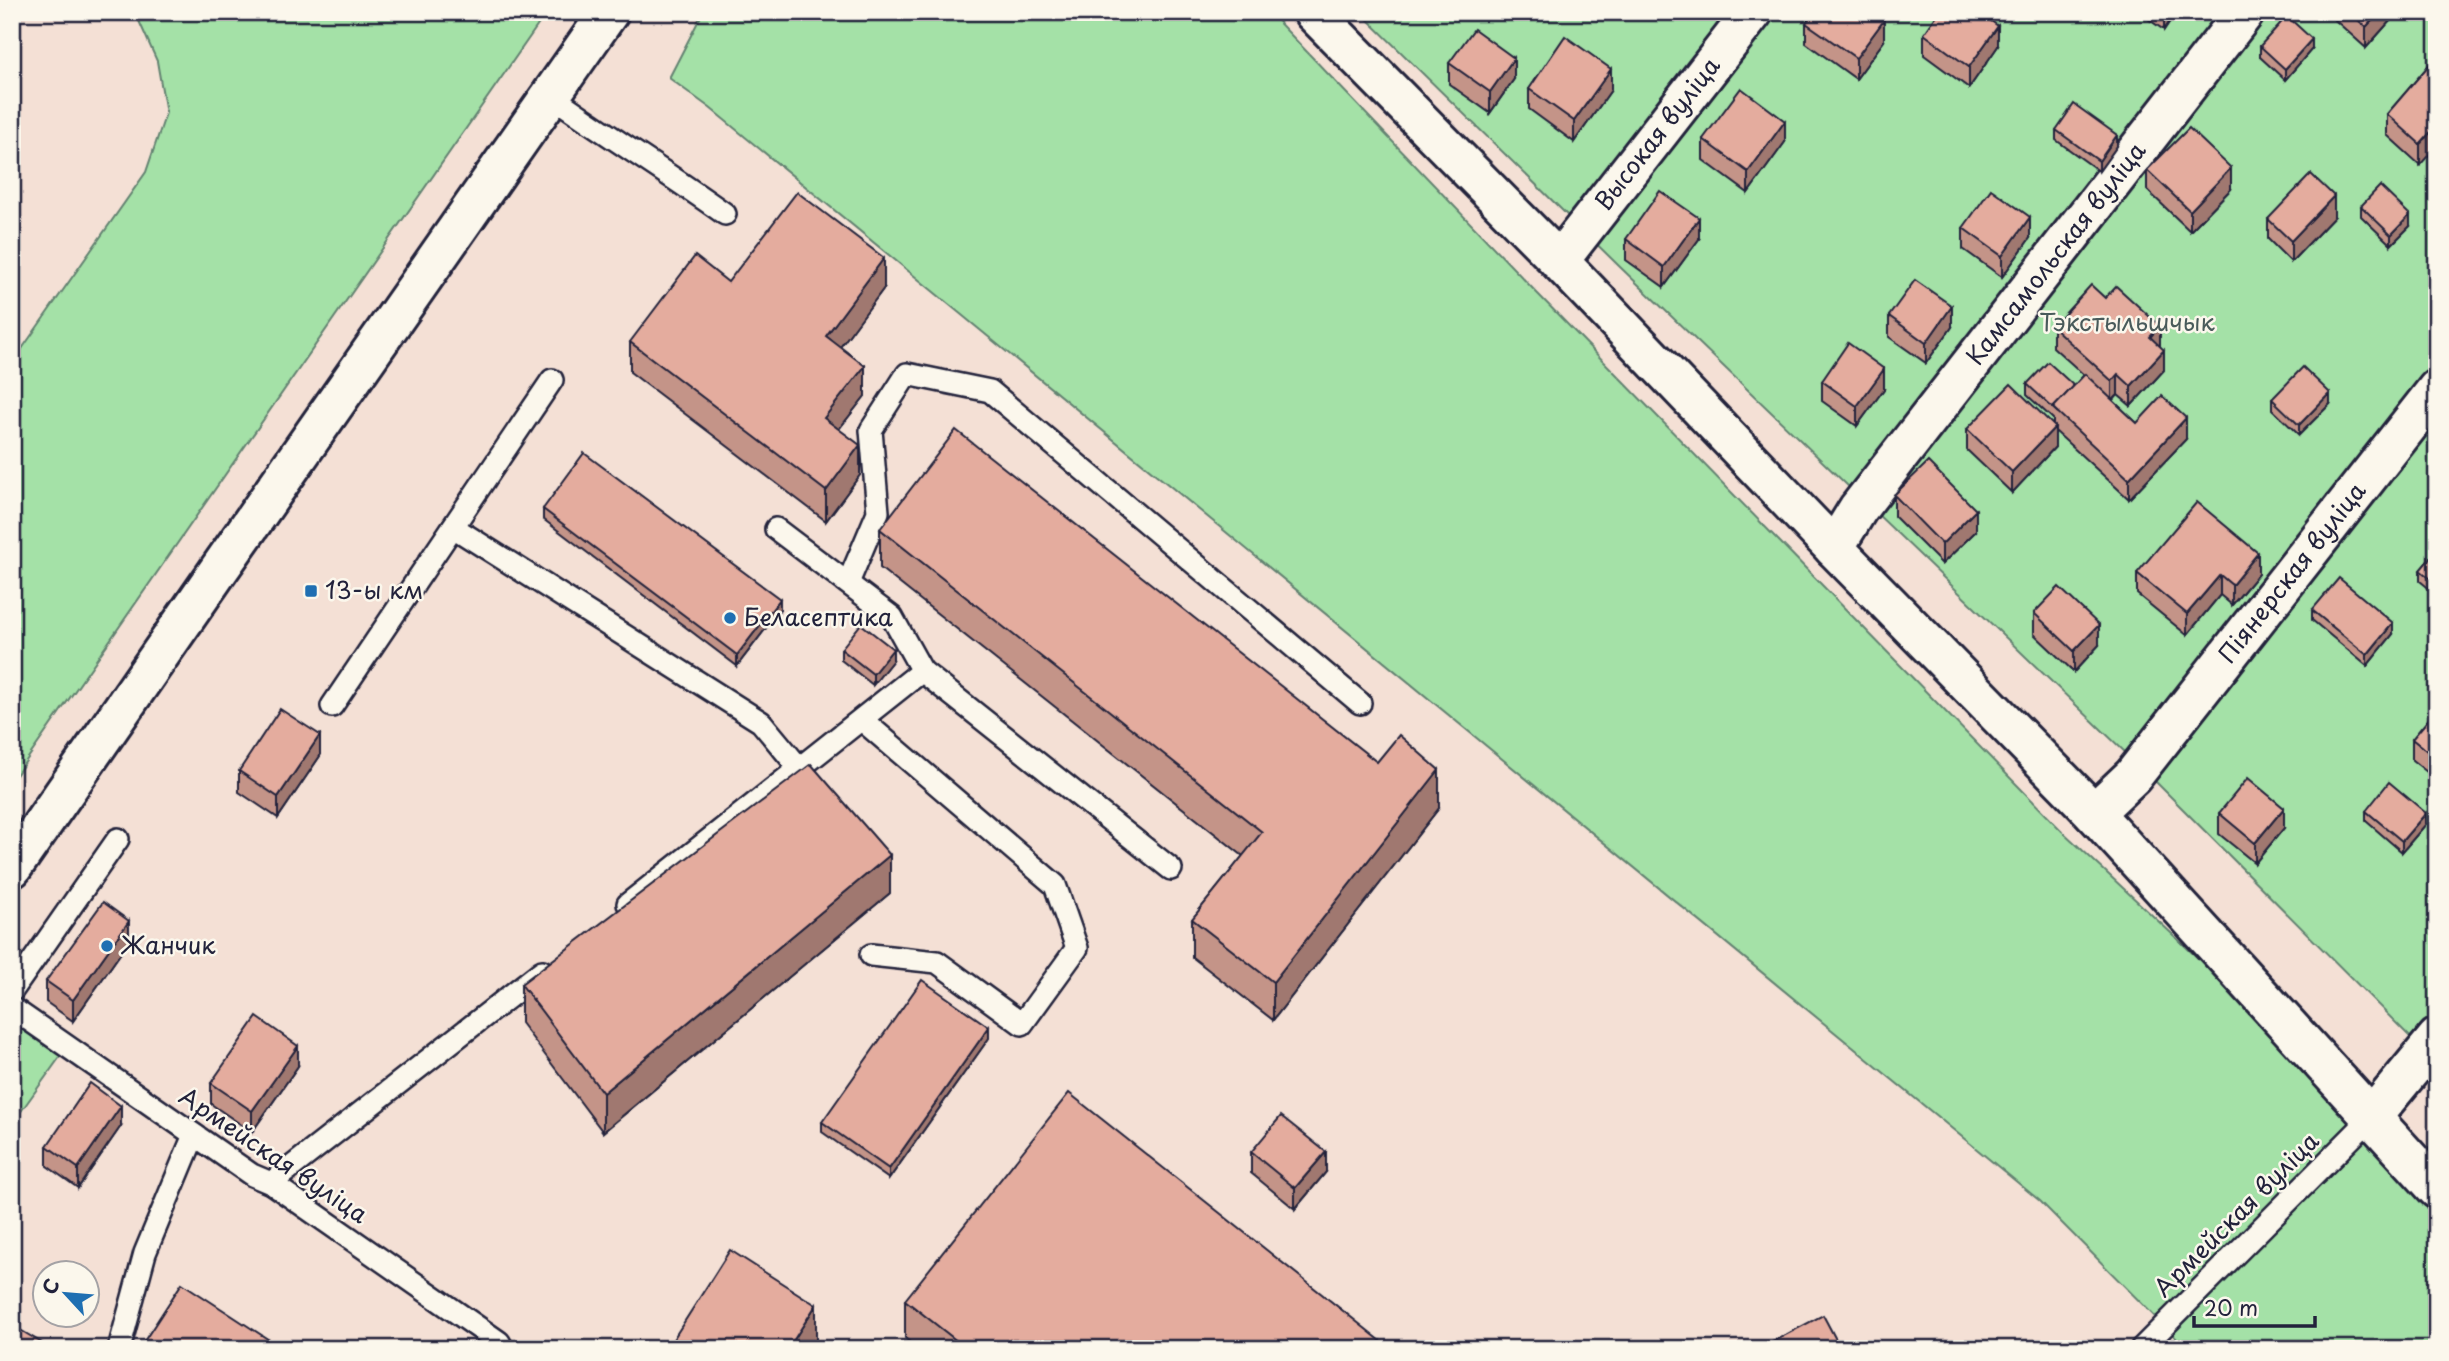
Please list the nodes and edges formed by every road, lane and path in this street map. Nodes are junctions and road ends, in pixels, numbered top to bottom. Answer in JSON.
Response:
{"nodes":[{"id":1,"x":609,"y":12,"type":"edge"},
{"id":2,"x":1313,"y":12,"type":"edge"},
{"id":3,"x":1753,"y":12,"type":"edge"},
{"id":4,"x":2245,"y":12,"type":"edge"},
{"id":5,"x":552,"y":96,"type":"junction"},
{"id":6,"x":724,"y":214,"type":"dead end"},
{"id":7,"x":1559,"y":261,"type":"junction"},
{"id":8,"x":552,"y":380,"type":"dead end"},
{"id":9,"x":2437,"y":389,"type":"edge"},
{"id":10,"x":453,"y":527,"type":"junction"},
{"id":11,"x":776,"y":529,"type":"dead end"},
{"id":12,"x":1834,"y":548,"type":"junction"},
{"id":13,"x":848,"y":583,"type":"junction"},
{"id":14,"x":922,"y":671,"type":"junction"},
{"id":15,"x":1360,"y":703,"type":"dead end"},
{"id":16,"x":332,"y":706,"type":"dead end"},
{"id":17,"x":862,"y":720,"type":"junction"},
{"id":18,"x":800,"y":769,"type":"junction"},
{"id":19,"x":2094,"y":813,"type":"junction"},
{"id":20,"x":118,"y":839,"type":"dead end"},
{"id":21,"x":12,"y":868,"type":"edge"},
{"id":22,"x":1171,"y":869,"type":"dead end"},
{"id":23,"x":615,"y":914,"type":"edge"},
{"id":24,"x":871,"y":955,"type":"dead end"},
{"id":25,"x":561,"y":956,"type":"edge"},
{"id":26,"x":12,"y":991,"type":"edge"},
{"id":27,"x":12,"y":1008,"type":"edge"},
{"id":28,"x":2437,"y":1038,"type":"edge"},
{"id":29,"x":2370,"y":1119,"type":"junction"},
{"id":30,"x":194,"y":1135,"type":"junction"},
{"id":31,"x":271,"y":1183,"type":"junction"},
{"id":32,"x":2437,"y":1189,"type":"edge"},
{"id":33,"x":119,"y":1349,"type":"edge"},
{"id":34,"x":503,"y":1349,"type":"edge"},
{"id":35,"x":2141,"y":1349,"type":"edge"}],
"edges":[{"from":1,"to":5,"type":"street"},
{"from":2,"to":7,"type":"street"},
{"from":3,"to":7,"type":"street","name":"Высокая вуліца"},
{"from":4,"to":12,"type":"street","name":"Камсамольская вуліца"},
{"from":5,"to":6,"type":"lane"},
{"from":5,"to":21,"type":"street"},
{"from":7,"to":12,"type":"street"},
{"from":8,"to":10,"type":"lane"},
{"from":9,"to":19,"type":"street","name":"Піянерская вуліца"},
{"from":10,"to":16,"type":"lane"},
{"from":10,"to":18,"type":"lane"},
{"from":11,"to":13,"type":"lane"},
{"from":12,"to":19,"type":"street"},
{"from":13,"to":14,"type":"lane"},
{"from":13,"to":15,"type":"lane"},
{"from":14,"to":17,"type":"lane"},
{"from":14,"to":22,"type":"lane"},
{"from":17,"to":18,"type":"lane"},
{"from":17,"to":24,"type":"lane"},
{"from":18,"to":23,"type":"lane"},
{"from":19,"to":29,"type":"street"},
{"from":20,"to":26,"type":"lane"},
{"from":25,"to":31,"type":"lane"},
{"from":27,"to":30,"type":"lane","name":"Армейская вуліца"},
{"from":28,"to":29,"type":"street"},
{"from":29,"to":32,"type":"street"},
{"from":29,"to":35,"type":"lane","name":"Армейская вуліца"},
{"from":30,"to":31,"type":"lane","name":"Армейская вуліца"},
{"from":30,"to":33,"type":"lane"},
{"from":31,"to":34,"type":"lane","name":"Армейская вуліца"}]}
